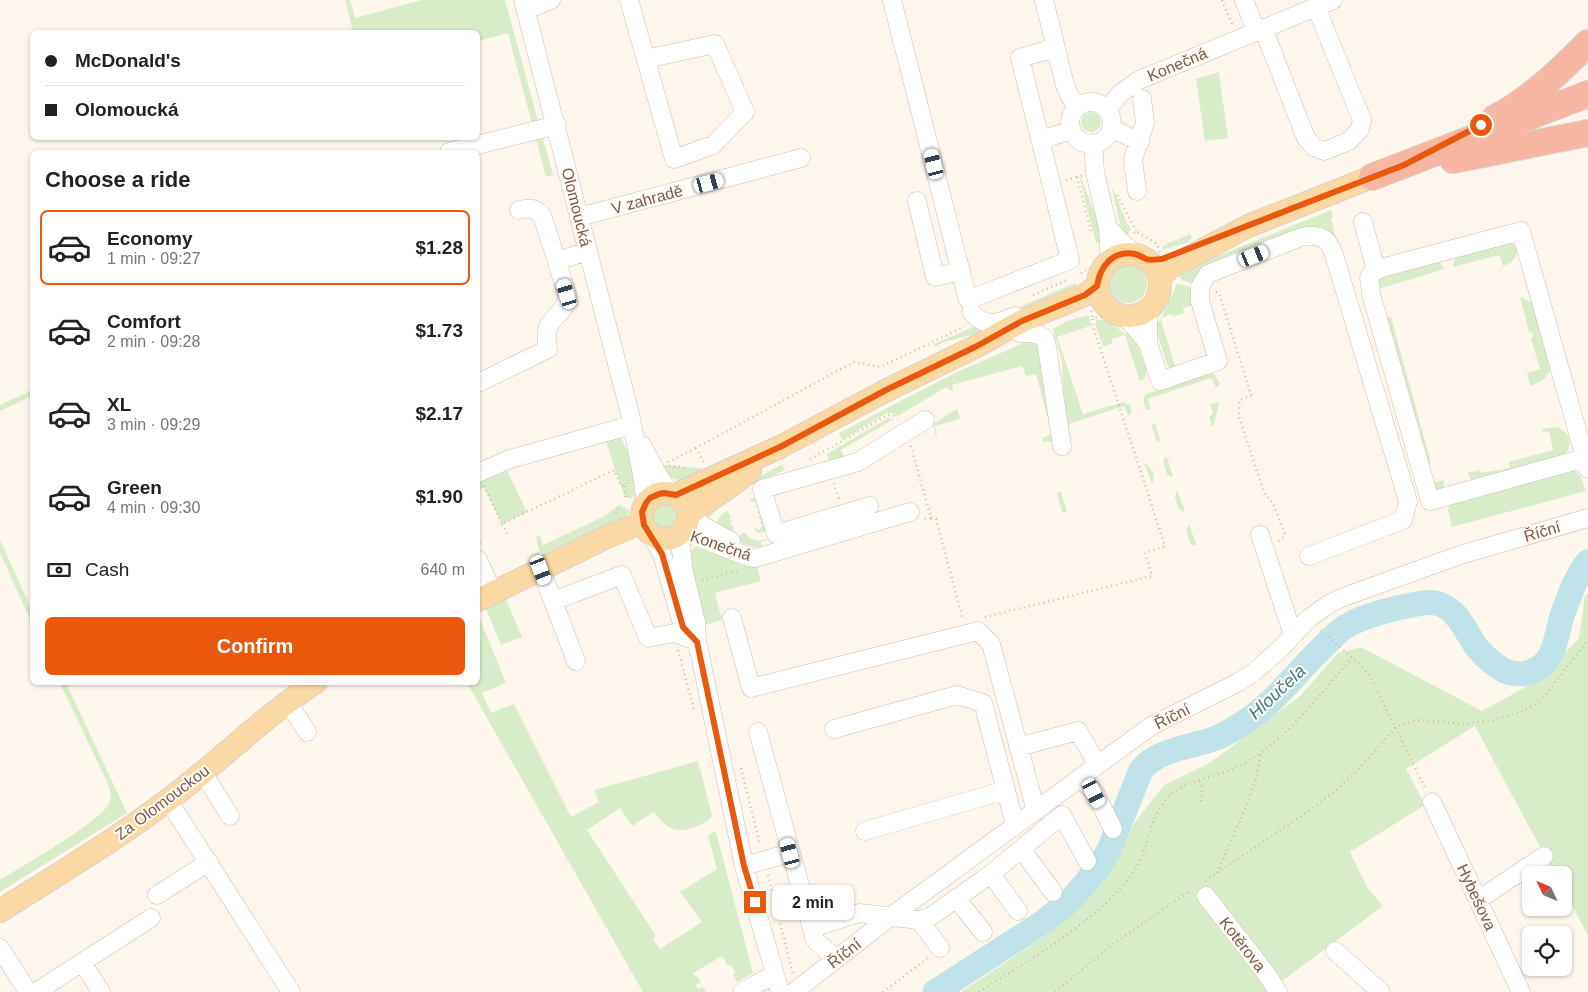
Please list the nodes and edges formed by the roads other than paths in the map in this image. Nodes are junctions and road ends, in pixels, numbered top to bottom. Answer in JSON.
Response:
{"nodes":[{"id":1,"x":551,"y":0,"type":"edge"},
{"id":2,"x":629,"y":0,"type":"edge"},
{"id":3,"x":892,"y":0,"type":"edge"},
{"id":4,"x":1044,"y":0,"type":"edge"},
{"id":5,"x":1244,"y":0,"type":"edge"},
{"id":6,"x":1333,"y":0,"type":"edge"},
{"id":7,"x":525,"y":5,"type":"edge"},
{"id":8,"x":1316,"y":7,"type":"junction"},
{"id":9,"x":1260,"y":30,"type":"junction"},
{"id":10,"x":1588,"y":44,"type":"edge"},
{"id":11,"x":1055,"y":48,"type":"junction"},
{"id":12,"x":646,"y":59,"type":"junction"},
{"id":13,"x":1588,"y":94,"type":"edge"},
{"id":14,"x":1142,"y":99,"type":"dead end"},
{"id":15,"x":1078,"y":107,"type":"junction"},
{"id":16,"x":1107,"y":109,"type":"junction"},
{"id":17,"x":556,"y":125,"type":"junction"},
{"id":18,"x":1111,"y":128,"type":"junction"},
{"id":19,"x":1072,"y":130,"type":"junction"},
{"id":20,"x":1588,"y":133,"type":"edge"},
{"id":21,"x":1040,"y":140,"type":"junction"},
{"id":22,"x":1140,"y":142,"type":"junction"},
{"id":23,"x":1093,"y":143,"type":"junction"},
{"id":24,"x":457,"y":150,"type":"edge"},
{"id":25,"x":802,"y":158,"type":"dead end"},
{"id":26,"x":1404,"y":165,"type":"junction"},
{"id":27,"x":1372,"y":177,"type":"junction"},
{"id":28,"x":1137,"y":191,"type":"dead end"},
{"id":29,"x":917,"y":201,"type":"dead end"},
{"id":30,"x":519,"y":210,"type":"dead end"},
{"id":31,"x":579,"y":218,"type":"junction"},
{"id":32,"x":1363,"y":222,"type":"dead end"},
{"id":33,"x":588,"y":251,"type":"junction"},
{"id":34,"x":557,"y":261,"type":"junction"},
{"id":35,"x":1139,"y":261,"type":"junction"},
{"id":36,"x":1376,"y":270,"type":"junction"},
{"id":37,"x":961,"y":271,"type":"junction"},
{"id":38,"x":1094,"y":302,"type":"junction"},
{"id":39,"x":970,"y":306,"type":"junction"},
{"id":40,"x":1050,"y":309,"type":"junction"},
{"id":41,"x":1139,"y":318,"type":"junction"},
{"id":42,"x":1020,"y":333,"type":"junction"},
{"id":43,"x":972,"y":348,"type":"junction"},
{"id":44,"x":480,"y":383,"type":"edge"},
{"id":45,"x":1581,"y":418,"type":"edge"},
{"id":46,"x":631,"y":419,"type":"junction"},
{"id":47,"x":925,"y":420,"type":"dead end"},
{"id":48,"x":1062,"y":446,"type":"dead end"},
{"id":49,"x":775,"y":449,"type":"junction"},
{"id":50,"x":1586,"y":464,"type":"edge"},
{"id":51,"x":480,"y":478,"type":"edge"},
{"id":52,"x":673,"y":494,"type":"junction"},
{"id":53,"x":869,"y":506,"type":"dead end"},
{"id":54,"x":910,"y":512,"type":"dead end"},
{"id":55,"x":1588,"y":518,"type":"edge"},
{"id":56,"x":646,"y":519,"type":"junction"},
{"id":57,"x":684,"y":524,"type":"junction"},
{"id":58,"x":1260,"y":535,"type":"dead end"},
{"id":59,"x":481,"y":556,"type":"edge"},
{"id":60,"x":1309,"y":556,"type":"dead end"},
{"id":61,"x":541,"y":570,"type":"junction"},
{"id":62,"x":485,"y":596,"type":"edge"},
{"id":63,"x":553,"y":601,"type":"junction"},
{"id":64,"x":732,"y":618,"type":"dead end"},
{"id":65,"x":1293,"y":635,"type":"junction"},
{"id":66,"x":697,"y":642,"type":"junction"},
{"id":67,"x":576,"y":661,"type":"dead end"},
{"id":68,"x":312,"y":685,"type":"edge"},
{"id":69,"x":288,"y":702,"type":"junction"},
{"id":70,"x":834,"y":729,"type":"dead end"},
{"id":71,"x":307,"y":732,"type":"dead end"},
{"id":72,"x":758,"y":732,"type":"dead end"},
{"id":73,"x":1018,"y":747,"type":"junction"},
{"id":74,"x":1098,"y":765,"type":"junction"},
{"id":75,"x":203,"y":773,"type":"junction"},
{"id":76,"x":1080,"y":778,"type":"junction"},
{"id":77,"x":1006,"y":790,"type":"junction"},
{"id":78,"x":168,"y":800,"type":"junction"},
{"id":79,"x":1432,"y":802,"type":"road end"},
{"id":80,"x":1036,"y":811,"type":"junction"},
{"id":81,"x":230,"y":816,"type":"dead end"},
{"id":82,"x":1015,"y":826,"type":"junction"},
{"id":83,"x":1113,"y":829,"type":"dead end"},
{"id":84,"x":865,"y":831,"type":"dead end"},
{"id":85,"x":1021,"y":849,"type":"junction"},
{"id":86,"x":790,"y":853,"type":"junction"},
{"id":87,"x":1544,"y":856,"type":"dead end"},
{"id":88,"x":1087,"y":861,"type":"dead end"},
{"id":89,"x":209,"y":862,"type":"junction"},
{"id":90,"x":744,"y":866,"type":"junction"},
{"id":91,"x":990,"y":874,"type":"junction"},
{"id":92,"x":1200,"y":890,"type":"road end"},
{"id":93,"x":1053,"y":892,"type":"dead end"},
{"id":94,"x":158,"y":895,"type":"dead end"},
{"id":95,"x":956,"y":898,"type":"junction"},
{"id":96,"x":1478,"y":900,"type":"junction"},
{"id":97,"x":0,"y":911,"type":"edge"},
{"id":98,"x":1018,"y":911,"type":"dead end"},
{"id":99,"x":890,"y":917,"type":"junction"},
{"id":100,"x":151,"y":918,"type":"dead end"},
{"id":101,"x":919,"y":920,"type":"junction"},
{"id":102,"x":812,"y":928,"type":"junction"},
{"id":103,"x":983,"y":932,"type":"dead end"},
{"id":104,"x":0,"y":948,"type":"edge"},
{"id":105,"x":940,"y":948,"type":"road end"},
{"id":106,"x":1335,"y":951,"type":"dead end"},
{"id":107,"x":836,"y":959,"type":"junction"},
{"id":108,"x":82,"y":962,"type":"junction"},
{"id":109,"x":775,"y":974,"type":"junction"},
{"id":110,"x":790,"y":991,"type":"edge"},
{"id":111,"x":28,"y":992,"type":"edge"},
{"id":112,"x":36,"y":992,"type":"edge"},
{"id":113,"x":101,"y":992,"type":"edge"},
{"id":114,"x":291,"y":992,"type":"edge"},
{"id":115,"x":742,"y":992,"type":"edge"},
{"id":116,"x":1278,"y":992,"type":"edge"},
{"id":117,"x":1381,"y":992,"type":"edge"},
{"id":118,"x":1522,"y":992,"type":"edge"}],
"edges":[{"from":1,"to":7,"type":"street"},
{"from":2,"to":12,"type":"street"},
{"from":3,"to":37,"type":"street"},
{"from":4,"to":11,"type":"street"},
{"from":5,"to":9,"type":"street"},
{"from":6,"to":8,"type":"street","name":"Konečná"},
{"from":7,"to":17,"type":"street","name":"Olomoucká"},
{"from":8,"to":9,"type":"street","name":"Konečná"},
{"from":8,"to":9,"type":"street"},
{"from":9,"to":16,"type":"street","name":"Konečná"},
{"from":10,"to":26,"type":"highway"},
{"from":11,"to":15,"type":"street"},
{"from":11,"to":21,"type":"street"},
{"from":12,"to":12,"type":"street"},
{"from":13,"to":26,"type":"highway"},
{"from":14,"to":22,"type":"street"},
{"from":15,"to":16,"type":"street"},
{"from":15,"to":19,"type":"street"},
{"from":16,"to":18,"type":"street"},
{"from":17,"to":24,"type":"street"},
{"from":17,"to":31,"type":"street","name":"Olomoucká"},
{"from":18,"to":22,"type":"street"},
{"from":18,"to":23,"type":"street"},
{"from":19,"to":21,"type":"street"},
{"from":19,"to":23,"type":"street"},
{"from":20,"to":27,"type":"highway"},
{"from":21,"to":39,"type":"street"},
{"from":22,"to":28,"type":"street"},
{"from":23,"to":35,"type":"street"},
{"from":25,"to":31,"type":"street","name":"V zahradě"},
{"from":26,"to":27,"type":"highway"},
{"from":27,"to":35,"type":"main road"},
{"from":29,"to":37,"type":"street"},
{"from":30,"to":34,"type":"street"},
{"from":31,"to":33,"type":"street","name":"Olomoucká"},
{"from":32,"to":36,"type":"street"},
{"from":33,"to":34,"type":"street"},
{"from":33,"to":46,"type":"street","name":"Olomoucká"},
{"from":34,"to":44,"type":"street"},
{"from":35,"to":38,"type":"main road"},
{"from":35,"to":41,"type":"main road"},
{"from":36,"to":45,"type":"street"},
{"from":36,"to":50,"type":"street"},
{"from":37,"to":39,"type":"street"},
{"from":38,"to":40,"type":"main road","name":"Konečná"},
{"from":38,"to":41,"type":"main road"},
{"from":38,"to":42,"type":"main road","name":"Konečná"},
{"from":39,"to":40,"type":"street"},
{"from":39,"to":43,"type":"street"},
{"from":40,"to":43,"type":"main road","name":"Konečná"},
{"from":41,"to":60,"type":"street"},
{"from":42,"to":43,"type":"main road","name":"Konečná"},
{"from":42,"to":48,"type":"street"},
{"from":43,"to":49,"type":"main road","name":"Konečná"},
{"from":45,"to":50,"type":"street"},
{"from":46,"to":51,"type":"street"},
{"from":46,"to":52,"type":"street","name":"Olomoucká"},
{"from":46,"to":56,"type":"street","name":"Olomoucká"},
{"from":47,"to":53,"type":"street"},
{"from":49,"to":52,"type":"main road","name":"Konečná"},
{"from":49,"to":57,"type":"main road","name":"Konečná"},
{"from":52,"to":56,"type":"main road"},
{"from":52,"to":57,"type":"main road","name":"Olomoucká"},
{"from":54,"to":57,"type":"street","name":"Konečná"},
{"from":55,"to":65,"type":"street","name":"Říční"},
{"from":56,"to":57,"type":"main road"},
{"from":56,"to":61,"type":"main road"},
{"from":56,"to":66,"type":"street","name":"Olomoucká"},
{"from":57,"to":66,"type":"street","name":"Olomoucká"},
{"from":58,"to":65,"type":"street"},
{"from":59,"to":62,"type":"street"},
{"from":61,"to":62,"type":"main road"},
{"from":61,"to":63,"type":"street"},
{"from":63,"to":66,"type":"street"},
{"from":63,"to":67,"type":"street"},
{"from":64,"to":73,"type":"street"},
{"from":65,"to":74,"type":"street","name":"Říční"},
{"from":66,"to":90,"type":"street","name":"Olomoucká"},
{"from":68,"to":69,"type":"main road","name":"Za Olomouckou"},
{"from":69,"to":71,"type":"street"},
{"from":69,"to":75,"type":"main road","name":"Za Olomouckou"},
{"from":70,"to":77,"type":"street"},
{"from":72,"to":86,"type":"street"},
{"from":73,"to":74,"type":"street"},
{"from":73,"to":80,"type":"street"},
{"from":74,"to":76,"type":"street","name":"Říční"},
{"from":75,"to":78,"type":"main road","name":"Za Olomouckou"},
{"from":75,"to":81,"type":"street"},
{"from":76,"to":80,"type":"street","name":"Říční"},
{"from":76,"to":83,"type":"street"},
{"from":77,"to":82,"type":"street"},
{"from":77,"to":84,"type":"street"},
{"from":78,"to":89,"type":"street"},
{"from":78,"to":97,"type":"main road","name":"Za Olomouckou"},
{"from":79,"to":96,"type":"street","name":"Hybešova"},
{"from":80,"to":82,"type":"street","name":"Říční"},
{"from":82,"to":99,"type":"street","name":"Říční"},
{"from":85,"to":88,"type":"street"},
{"from":85,"to":91,"type":"street"},
{"from":85,"to":93,"type":"street"},
{"from":86,"to":90,"type":"street"},
{"from":86,"to":102,"type":"street"},
{"from":87,"to":96,"type":"street"},
{"from":89,"to":94,"type":"street"},
{"from":89,"to":114,"type":"street"},
{"from":90,"to":109,"type":"street","name":"Olomoucká"},
{"from":91,"to":95,"type":"street"},
{"from":91,"to":98,"type":"street"},
{"from":92,"to":116,"type":"street","name":"Kotěrova"},
{"from":95,"to":101,"type":"street"},
{"from":95,"to":103,"type":"street"},
{"from":96,"to":118,"type":"street","name":"Hybešova"},
{"from":99,"to":101,"type":"street"},
{"from":99,"to":102,"type":"street"},
{"from":99,"to":107,"type":"street","name":"Říční"},
{"from":100,"to":108,"type":"street"},
{"from":101,"to":105,"type":"street"},
{"from":102,"to":107,"type":"street"},
{"from":104,"to":111,"type":"street"},
{"from":106,"to":117,"type":"street"},
{"from":107,"to":110,"type":"street","name":"Říční"},
{"from":108,"to":112,"type":"street"},
{"from":108,"to":113,"type":"street"},
{"from":109,"to":110,"type":"street","name":"Olomoucká"},
{"from":109,"to":115,"type":"street"}]}
